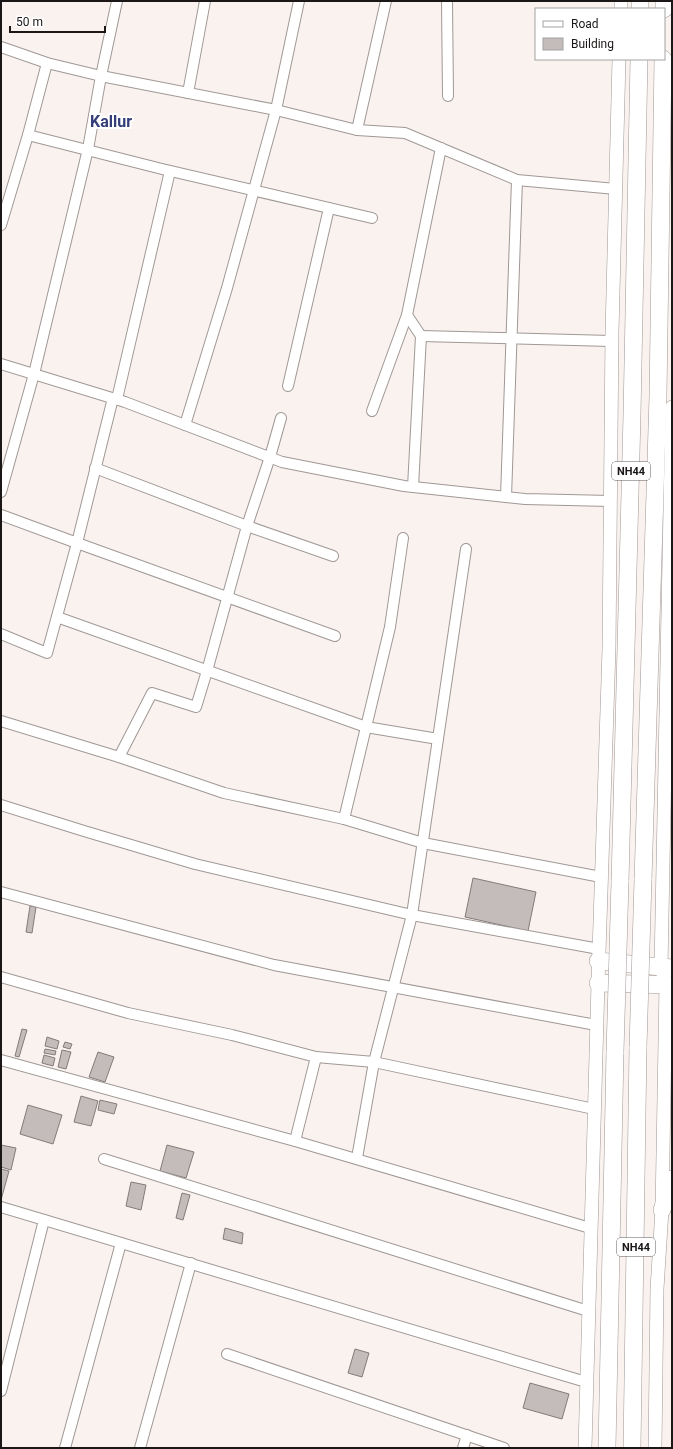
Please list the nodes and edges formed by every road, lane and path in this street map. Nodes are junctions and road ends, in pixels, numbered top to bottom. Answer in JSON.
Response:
{"nodes":[{"id":1,"x":117,"y":1,"type":"edge"},
{"id":2,"x":205,"y":1,"type":"edge"},
{"id":3,"x":299,"y":1,"type":"edge"},
{"id":4,"x":386,"y":1,"type":"edge"},
{"id":5,"x":446,"y":1,"type":"edge"},
{"id":6,"x":1,"y":47,"type":"edge"},
{"id":7,"x":620,"y":60,"type":"edge"},
{"id":8,"x":639,"y":60,"type":"edge"},
{"id":9,"x":663,"y":60,"type":"edge"},
{"id":10,"x":47,"y":63,"type":"junction"},
{"id":11,"x":101,"y":76,"type":"junction"},
{"id":12,"x":188,"y":93,"type":"junction"},
{"id":13,"x":448,"y":96,"type":"dead end"},
{"id":14,"x":276,"y":110,"type":"junction"},
{"id":15,"x":357,"y":130,"type":"junction"},
{"id":16,"x":28,"y":135,"type":"junction"},
{"id":17,"x":441,"y":148,"type":"junction"},
{"id":18,"x":88,"y":150,"type":"junction"},
{"id":19,"x":170,"y":171,"type":"junction"},
{"id":20,"x":517,"y":180,"type":"junction"},
{"id":21,"x":616,"y":189,"type":"junction"},
{"id":22,"x":254,"y":191,"type":"junction"},
{"id":23,"x":329,"y":208,"type":"junction"},
{"id":24,"x":372,"y":218,"type":"dead end"},
{"id":25,"x":1,"y":221,"type":"edge"},
{"id":26,"x":407,"y":315,"type":"junction"},
{"id":27,"x":421,"y":336,"type":"junction"},
{"id":28,"x":511,"y":339,"type":"junction"},
{"id":29,"x":611,"y":341,"type":"junction"},
{"id":30,"x":1,"y":364,"type":"edge"},
{"id":31,"x":34,"y":374,"type":"junction"},
{"id":32,"x":288,"y":386,"type":"dead end"},
{"id":33,"x":115,"y":398,"type":"junction"},
{"id":34,"x":672,"y":407,"type":"edge"},
{"id":35,"x":372,"y":411,"type":"dead end"},
{"id":36,"x":281,"y":418,"type":"dead end"},
{"id":37,"x":185,"y":425,"type":"junction"},
{"id":38,"x":270,"y":457,"type":"junction"},
{"id":39,"x":95,"y":468,"type":"junction"},
{"id":40,"x":413,"y":487,"type":"junction"},
{"id":41,"x":1,"y":492,"type":"edge"},
{"id":42,"x":506,"y":497,"type":"junction"},
{"id":43,"x":610,"y":501,"type":"junction"},
{"id":44,"x":1,"y":515,"type":"edge"},
{"id":45,"x":247,"y":526,"type":"junction"},
{"id":46,"x":403,"y":538,"type":"dead end"},
{"id":47,"x":77,"y":543,"type":"junction"},
{"id":48,"x":466,"y":549,"type":"dead end"},
{"id":49,"x":333,"y":556,"type":"dead end"},
{"id":50,"x":228,"y":596,"type":"junction"},
{"id":51,"x":57,"y":617,"type":"junction"},
{"id":52,"x":1,"y":634,"type":"edge"},
{"id":53,"x":335,"y":636,"type":"dead end"},
{"id":54,"x":207,"y":671,"type":"junction"},
{"id":55,"x":1,"y":721,"type":"edge"},
{"id":56,"x":366,"y":727,"type":"junction"},
{"id":57,"x":438,"y":739,"type":"junction"},
{"id":58,"x":119,"y":757,"type":"junction"},
{"id":59,"x":1,"y":804,"type":"edge"},
{"id":60,"x":344,"y":819,"type":"junction"},
{"id":61,"x":423,"y":843,"type":"junction"},
{"id":62,"x":601,"y":877,"type":"junction"},
{"id":63,"x":1,"y":892,"type":"edge"},
{"id":64,"x":412,"y":915,"type":"junction"},
{"id":65,"x":599,"y":955,"type":"junction"},
{"id":66,"x":666,"y":968,"type":"edge"},
{"id":67,"x":1,"y":977,"type":"edge"},
{"id":68,"x":598,"y":983,"type":"junction"},
{"id":69,"x":669,"y":985,"type":"edge"},
{"id":70,"x":393,"y":987,"type":"junction"},
{"id":71,"x":596,"y":1026,"type":"junction"},
{"id":72,"x":316,"y":1057,"type":"junction"},
{"id":73,"x":1,"y":1060,"type":"edge"},
{"id":74,"x":374,"y":1062,"type":"junction"},
{"id":75,"x":594,"y":1110,"type":"junction"},
{"id":76,"x":295,"y":1140,"type":"junction"},
{"id":77,"x":357,"y":1158,"type":"junction"},
{"id":78,"x":104,"y":1159,"type":"dead end"},
{"id":79,"x":672,"y":1179,"type":"edge"},
{"id":80,"x":1,"y":1207,"type":"edge"},
{"id":81,"x":662,"y":1210,"type":"junction"},
{"id":82,"x":44,"y":1220,"type":"junction"},
{"id":83,"x":590,"y":1228,"type":"junction"},
{"id":84,"x":122,"y":1243,"type":"junction"},
{"id":85,"x":191,"y":1263,"type":"junction"},
{"id":86,"x":588,"y":1311,"type":"junction"},
{"id":87,"x":227,"y":1354,"type":"dead end"},
{"id":88,"x":586,"y":1382,"type":"junction"},
{"id":89,"x":1,"y":1391,"type":"edge"},
{"id":90,"x":467,"y":1435,"type":"junction"},
{"id":91,"x":65,"y":1448,"type":"edge"},
{"id":92,"x":140,"y":1448,"type":"edge"},
{"id":93,"x":463,"y":1448,"type":"edge"},
{"id":94,"x":504,"y":1448,"type":"edge"},
{"id":95,"x":585,"y":1448,"type":"edge"},
{"id":96,"x":607,"y":1448,"type":"edge"},
{"id":97,"x":632,"y":1448,"type":"edge"},
{"id":98,"x":655,"y":1448,"type":"edge"}],
"edges":[{"from":1,"to":11,"type":"street"},
{"from":2,"to":12,"type":"street"},
{"from":3,"to":14,"type":"street"},
{"from":4,"to":15,"type":"street"},
{"from":5,"to":13,"type":"street"},
{"from":6,"to":10,"type":"street"},
{"from":7,"to":21,"type":"street"},
{"from":8,"to":96,"type":"highway","number":"NH44","bridge":true},
{"from":9,"to":97,"type":"highway","number":"NH44","bridge":true},
{"from":10,"to":11,"type":"street"},
{"from":10,"to":16,"type":"street"},
{"from":11,"to":12,"type":"street"},
{"from":11,"to":18,"type":"street"},
{"from":12,"to":14,"type":"street"},
{"from":14,"to":15,"type":"street"},
{"from":14,"to":22,"type":"street"},
{"from":15,"to":17,"type":"street"},
{"from":16,"to":18,"type":"street"},
{"from":16,"to":25,"type":"street"},
{"from":17,"to":20,"type":"street"},
{"from":17,"to":26,"type":"street"},
{"from":18,"to":19,"type":"street"},
{"from":18,"to":31,"type":"street"},
{"from":19,"to":22,"type":"street"},
{"from":19,"to":33,"type":"street"},
{"from":20,"to":21,"type":"street"},
{"from":20,"to":28,"type":"street"},
{"from":21,"to":29,"type":"street"},
{"from":22,"to":23,"type":"street"},
{"from":22,"to":37,"type":"street"},
{"from":23,"to":24,"type":"street"},
{"from":23,"to":32,"type":"street"},
{"from":26,"to":27,"type":"street"},
{"from":26,"to":35,"type":"street"},
{"from":27,"to":28,"type":"street"},
{"from":27,"to":40,"type":"street"},
{"from":28,"to":29,"type":"street"},
{"from":28,"to":42,"type":"street"},
{"from":29,"to":43,"type":"street"},
{"from":30,"to":31,"type":"street"},
{"from":31,"to":33,"type":"street"},
{"from":31,"to":41,"type":"street"},
{"from":33,"to":37,"type":"street"},
{"from":33,"to":39,"type":"street"},
{"from":34,"to":66,"type":"street"},
{"from":36,"to":38,"type":"street"},
{"from":37,"to":38,"type":"street"},
{"from":38,"to":40,"type":"street"},
{"from":38,"to":45,"type":"street"},
{"from":39,"to":45,"type":"street"},
{"from":39,"to":47,"type":"street"},
{"from":40,"to":42,"type":"street"},
{"from":42,"to":43,"type":"street"},
{"from":43,"to":62,"type":"street"},
{"from":44,"to":47,"type":"street"},
{"from":45,"to":49,"type":"street"},
{"from":45,"to":50,"type":"street"},
{"from":46,"to":56,"type":"street"},
{"from":47,"to":50,"type":"street"},
{"from":47,"to":51,"type":"street"},
{"from":48,"to":57,"type":"street"},
{"from":50,"to":53,"type":"street"},
{"from":50,"to":54,"type":"street"},
{"from":51,"to":52,"type":"street"},
{"from":51,"to":54,"type":"street"},
{"from":54,"to":56,"type":"street"},
{"from":54,"to":58,"type":"street"},
{"from":55,"to":58,"type":"street"},
{"from":56,"to":57,"type":"street"},
{"from":56,"to":60,"type":"street"},
{"from":57,"to":61,"type":"street"},
{"from":58,"to":60,"type":"street"},
{"from":59,"to":64,"type":"street"},
{"from":60,"to":61,"type":"street"},
{"from":61,"to":62,"type":"street"},
{"from":61,"to":64,"type":"street"},
{"from":62,"to":65,"type":"street"},
{"from":63,"to":70,"type":"street"},
{"from":64,"to":65,"type":"street"},
{"from":64,"to":70,"type":"street"},
{"from":65,"to":66,"type":"highway"},
{"from":65,"to":68,"type":"street"},
{"from":66,"to":69,"type":"street"},
{"from":67,"to":72,"type":"street"},
{"from":68,"to":69,"type":"highway"},
{"from":68,"to":71,"type":"street"},
{"from":69,"to":81,"type":"street"},
{"from":70,"to":71,"type":"street"},
{"from":70,"to":74,"type":"street"},
{"from":71,"to":75,"type":"street"},
{"from":72,"to":74,"type":"street"},
{"from":72,"to":76,"type":"street"},
{"from":73,"to":76,"type":"street"},
{"from":74,"to":75,"type":"street"},
{"from":74,"to":77,"type":"street"},
{"from":75,"to":83,"type":"street"},
{"from":76,"to":77,"type":"street"},
{"from":77,"to":83,"type":"street"},
{"from":78,"to":86,"type":"street"},
{"from":79,"to":81,"type":"highway"},
{"from":80,"to":82,"type":"street"},
{"from":81,"to":98,"type":"street"},
{"from":82,"to":84,"type":"street"},
{"from":82,"to":89,"type":"street"},
{"from":83,"to":86,"type":"street"},
{"from":84,"to":85,"type":"street"},
{"from":84,"to":91,"type":"street"},
{"from":85,"to":88,"type":"street"},
{"from":85,"to":92,"type":"street"},
{"from":86,"to":88,"type":"street"},
{"from":87,"to":90,"type":"street"},
{"from":88,"to":95,"type":"street"},
{"from":90,"to":93,"type":"street"},
{"from":90,"to":94,"type":"street"}]}
